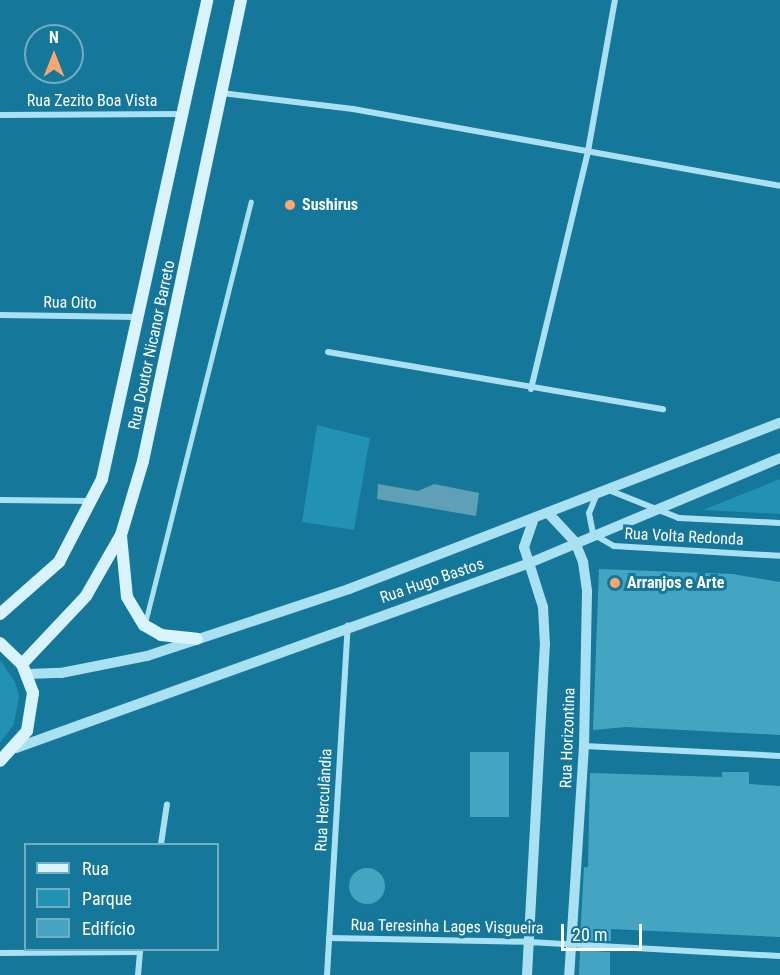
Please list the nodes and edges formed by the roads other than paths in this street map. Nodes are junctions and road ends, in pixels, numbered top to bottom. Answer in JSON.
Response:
{"nodes":[{"id":1,"x":207,"y":0,"type":"edge"},
{"id":2,"x":241,"y":0,"type":"edge"},
{"id":3,"x":615,"y":0,"type":"edge"},
{"id":4,"x":222,"y":93,"type":"junction"},
{"id":5,"x":185,"y":114,"type":"junction"},
{"id":6,"x":0,"y":115,"type":"edge"},
{"id":7,"x":588,"y":151,"type":"junction"},
{"id":8,"x":780,"y":186,"type":"edge"},
{"id":9,"x":251,"y":202,"type":"dead end"},
{"id":10,"x":0,"y":315,"type":"edge"},
{"id":11,"x":140,"y":317,"type":"junction"},
{"id":12,"x":328,"y":352,"type":"dead end"},
{"id":13,"x":531,"y":389,"type":"junction"},
{"id":14,"x":663,"y":409,"type":"dead end"},
{"id":15,"x":780,"y":423,"type":"edge"},
{"id":16,"x":780,"y":458,"type":"edge"},
{"id":17,"x":611,"y":491,"type":"junction"},
{"id":18,"x":596,"y":496,"type":"junction"},
{"id":19,"x":0,"y":500,"type":"edge"},
{"id":20,"x":93,"y":501,"type":"junction"},
{"id":21,"x":652,"y":510,"type":"junction"},
{"id":22,"x":550,"y":514,"type":"junction"},
{"id":23,"x":533,"y":521,"type":"junction"},
{"id":24,"x":780,"y":523,"type":"edge"},
{"id":25,"x":593,"y":534,"type":"junction"},
{"id":26,"x":121,"y":535,"type":"junction"},
{"id":27,"x":575,"y":542,"type":"junction"},
{"id":28,"x":780,"y":556,"type":"edge"},
{"id":29,"x":527,"y":564,"type":"junction"},
{"id":30,"x":0,"y":614,"type":"edge"},
{"id":31,"x":144,"y":625,"type":"junction"},
{"id":32,"x":348,"y":626,"type":"junction"},
{"id":33,"x":197,"y":639,"type":"junction"},
{"id":34,"x":0,"y":643,"type":"edge"},
{"id":35,"x":25,"y":669,"type":"junction"},
{"id":36,"x":584,"y":746,"type":"junction"},
{"id":37,"x":16,"y":748,"type":"junction"},
{"id":38,"x":780,"y":756,"type":"edge"},
{"id":39,"x":0,"y":761,"type":"edge"},
{"id":40,"x":166,"y":804,"type":"dead end"},
{"id":41,"x":161,"y":843,"type":"edge"},
{"id":42,"x":330,"y":938,"type":"junction"},
{"id":43,"x":529,"y":942,"type":"junction"},
{"id":44,"x":571,"y":944,"type":"junction"},
{"id":45,"x":139,"y":951,"type":"edge"},
{"id":46,"x":0,"y":953,"type":"edge"},
{"id":47,"x":780,"y":956,"type":"edge"},
{"id":48,"x":138,"y":975,"type":"edge"},
{"id":49,"x":327,"y":975,"type":"edge"},
{"id":50,"x":527,"y":975,"type":"edge"},
{"id":51,"x":569,"y":975,"type":"edge"}],
"edges":[{"from":1,"to":5,"type":"main road","name":"Rua Doutor Nicanor Barreto"},
{"from":2,"to":4,"type":"main road","name":"Rua Doutor Nicanor Barreto"},
{"from":3,"to":7,"type":"street"},
{"from":4,"to":7,"type":"street"},
{"from":4,"to":26,"type":"main road","name":"Rua Doutor Nicanor Barreto"},
{"from":5,"to":6,"type":"street","name":"Rua Zezito Boa Vista"},
{"from":5,"to":11,"type":"main road","name":"Rua Doutor Nicanor Barreto"},
{"from":7,"to":8,"type":"street"},
{"from":7,"to":13,"type":"street"},
{"from":9,"to":31,"type":"lane"},
{"from":10,"to":11,"type":"street","name":"Rua Oito"},
{"from":11,"to":20,"type":"main road","name":"Rua Doutor Nicanor Barreto"},
{"from":12,"to":13,"type":"street"},
{"from":13,"to":14,"type":"street"},
{"from":15,"to":17,"type":"street"},
{"from":16,"to":21,"type":"street","name":"Rua Hugo Bastos"},
{"from":17,"to":18,"type":"street"},
{"from":17,"to":21,"type":"street"},
{"from":18,"to":22,"type":"street"},
{"from":18,"to":25,"type":"street"},
{"from":19,"to":20,"type":"street"},
{"from":20,"to":30,"type":"main road","name":"Rua Doutor Nicanor Barreto"},
{"from":21,"to":24,"type":"street"},
{"from":21,"to":25,"type":"street","name":"Rua Hugo Bastos"},
{"from":22,"to":23,"type":"street"},
{"from":22,"to":27,"type":"street","name":"Rua Horizontina"},
{"from":23,"to":29,"type":"street"},
{"from":23,"to":33,"type":"street"},
{"from":25,"to":27,"type":"street","name":"Rua Hugo Bastos"},
{"from":25,"to":28,"type":"street","name":"Rua Volta Redonda"},
{"from":26,"to":31,"type":"main road"},
{"from":26,"to":35,"type":"main road","name":"Rua Doutor Nicanor Barreto"},
{"from":27,"to":29,"type":"street","name":"Rua Hugo Bastos"},
{"from":27,"to":36,"type":"street","name":"Rua Horizontina"},
{"from":29,"to":32,"type":"street","name":"Rua Hugo Bastos"},
{"from":29,"to":43,"type":"street","name":"Rua Horizontina"},
{"from":31,"to":33,"type":"main road"},
{"from":32,"to":37,"type":"street","name":"Rua Hugo Bastos"},
{"from":32,"to":42,"type":"street","name":"Rua Herculândia"},
{"from":33,"to":35,"type":"street"},
{"from":34,"to":35,"type":"main road"},
{"from":35,"to":37,"type":"main road"},
{"from":36,"to":38,"type":"street"},
{"from":36,"to":44,"type":"street","name":"Rua Horizontina"},
{"from":37,"to":39,"type":"main road"},
{"from":40,"to":41,"type":"street"},
{"from":42,"to":43,"type":"street","name":"Rua Teresinha Lages Visgueira"},
{"from":42,"to":49,"type":"street","name":"Rua Herculândia"},
{"from":43,"to":44,"type":"street","name":"Rua Teresinha Lages Visgueira"},
{"from":43,"to":50,"type":"street","name":"Rua Horizontina"},
{"from":44,"to":47,"type":"street","name":"Rua Teresinha Lages Visgueira"},
{"from":44,"to":51,"type":"street","name":"Rua Horizontina"},
{"from":45,"to":46,"type":"street"},
{"from":45,"to":48,"type":"street"}]}
